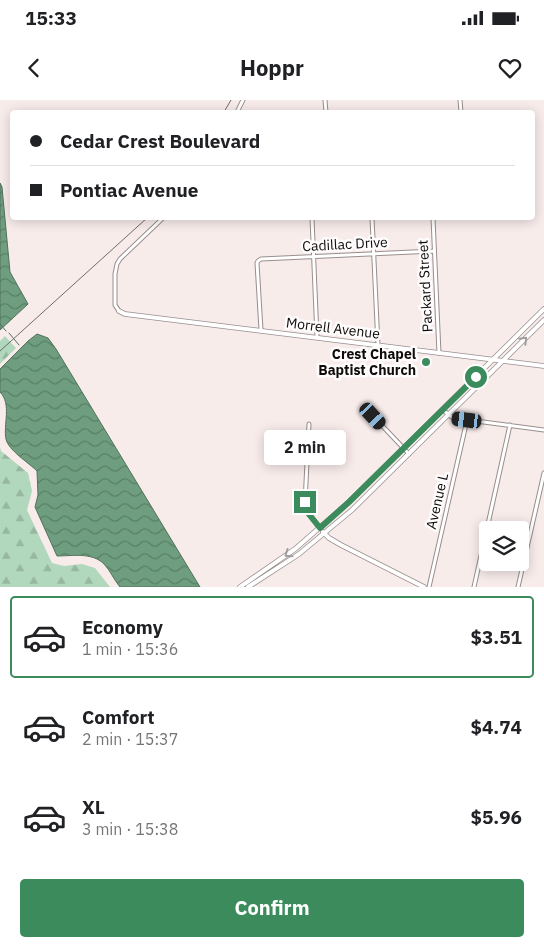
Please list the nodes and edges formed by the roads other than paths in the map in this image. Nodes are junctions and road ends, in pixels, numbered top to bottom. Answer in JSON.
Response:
{"nodes":[{"id":1,"x":161,"y":220,"type":"edge"},
{"id":2,"x":312,"y":220,"type":"edge"},
{"id":3,"x":372,"y":220,"type":"edge"},
{"id":4,"x":433,"y":220,"type":"edge"},
{"id":5,"x":434,"y":251,"type":"junction"},
{"id":6,"x":374,"y":253,"type":"junction"},
{"id":7,"x":314,"y":257,"type":"junction"},
{"id":8,"x":544,"y":309,"type":"edge"},
{"id":9,"x":119,"y":311,"type":"joint"},
{"id":10,"x":544,"y":320,"type":"edge"},
{"id":11,"x":261,"y":330,"type":"junction"},
{"id":12,"x":317,"y":337,"type":"junction"},
{"id":13,"x":378,"y":345,"type":"junction"},
{"id":14,"x":439,"y":353,"type":"junction"},
{"id":15,"x":493,"y":360,"type":"junction"},
{"id":16,"x":503,"y":360,"type":"junction"},
{"id":17,"x":544,"y":366,"type":"edge"},
{"id":18,"x":443,"y":410,"type":"junction"},
{"id":19,"x":448,"y":415,"type":"junction"},
{"id":20,"x":373,"y":416,"type":"dead end"},
{"id":21,"x":467,"y":420,"type":"junction"},
{"id":22,"x":309,"y":424,"type":"dead end"},
{"id":23,"x":510,"y":425,"type":"junction"},
{"id":24,"x":544,"y":430,"type":"edge"},
{"id":25,"x":403,"y":448,"type":"junction"},
{"id":26,"x":409,"y":454,"type":"junction"},
{"id":27,"x":544,"y":473,"type":"edge"},
{"id":28,"x":320,"y":528,"type":"junction"},
{"id":29,"x":325,"y":534,"type":"junction"},
{"id":30,"x":255,"y":580,"type":"junction"},
{"id":31,"x":240,"y":587,"type":"edge"},
{"id":32,"x":248,"y":587,"type":"edge"},
{"id":33,"x":424,"y":587,"type":"edge"},
{"id":34,"x":429,"y":587,"type":"edge"},
{"id":35,"x":474,"y":587,"type":"edge"},
{"id":36,"x":518,"y":587,"type":"edge"}],
"edges":[{"from":1,"to":9,"type":"street"},
{"from":2,"to":7,"type":"street"},
{"from":3,"to":6,"type":"street"},
{"from":4,"to":5,"type":"street","name":"Packard Street"},
{"from":5,"to":6,"type":"street","name":"Cadillac Drive"},
{"from":5,"to":14,"type":"street","name":"Packard Street"},
{"from":6,"to":7,"type":"street","name":"Cadillac Drive"},
{"from":6,"to":13,"type":"street"},
{"from":7,"to":11,"type":"street","name":"Cadillac Drive"},
{"from":7,"to":12,"type":"street"},
{"from":8,"to":15,"type":"main road"},
{"from":9,"to":11,"type":"main road","name":"Morrell Avenue"},
{"from":16,"to":10,"type":"main road","one_way":true},
{"from":11,"to":12,"type":"main road","name":"Morrell Avenue"},
{"from":12,"to":13,"type":"main road","name":"Morrell Avenue"},
{"from":13,"to":14,"type":"main road","name":"Morrell Avenue"},
{"from":14,"to":15,"type":"main road","name":"Morrell Avenue"},
{"from":15,"to":16,"type":"main road","name":"Morrell Avenue"},
{"from":15,"to":18,"type":"main road"},
{"from":16,"to":17,"type":"main road","name":"Morrell Avenue"},
{"from":16,"to":19,"type":"main road"},
{"from":18,"to":19,"type":"street"},
{"from":18,"to":25,"type":"main road"},
{"from":19,"to":21,"type":"street"},
{"from":19,"to":26,"type":"main road"},
{"from":20,"to":25,"type":"street"},
{"from":21,"to":23,"type":"street"},
{"from":21,"to":34,"type":"street","name":"Avenue L"},
{"from":22,"to":28,"type":"street"},
{"from":23,"to":24,"type":"street"},
{"from":23,"to":35,"type":"street"},
{"from":25,"to":26,"type":"street"},
{"from":25,"to":28,"type":"main road"},
{"from":26,"to":29,"type":"main road"},
{"from":27,"to":36,"type":"street"},
{"from":28,"to":29,"type":"main road"},
{"from":28,"to":30,"type":"main road","one_way":true},
{"from":29,"to":30,"type":"main road"},
{"from":29,"to":33,"type":"main road"},
{"from":30,"to":31,"type":"main road"},
{"from":30,"to":32,"type":"main road"}]}
